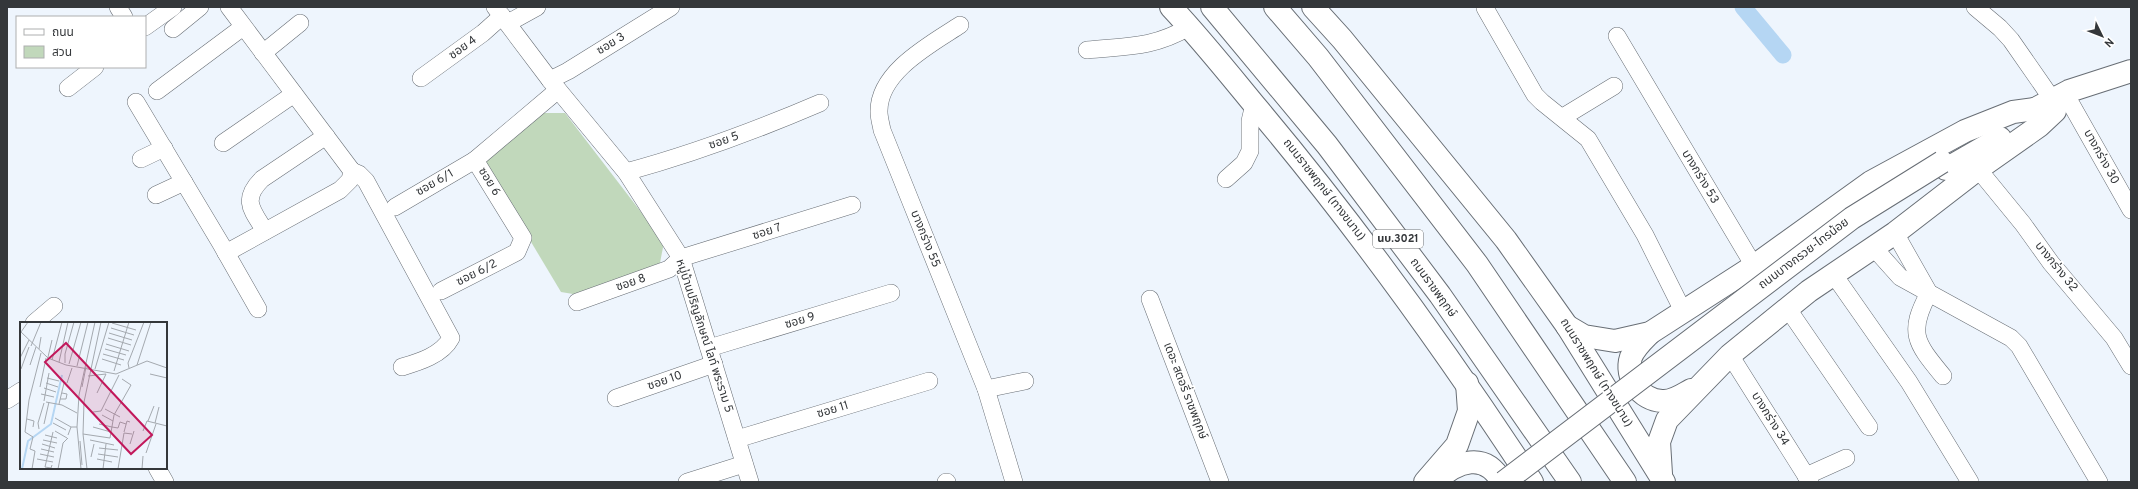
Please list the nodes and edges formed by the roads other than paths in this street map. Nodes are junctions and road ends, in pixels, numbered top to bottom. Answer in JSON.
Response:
{"nodes":[{"id":1,"x":118,"y":7,"type":"edge"},
{"id":2,"x":173,"y":7,"type":"edge"},
{"id":3,"x":200,"y":7,"type":"edge"},
{"id":4,"x":229,"y":7,"type":"edge"},
{"id":5,"x":537,"y":7,"type":"edge"},
{"id":6,"x":671,"y":7,"type":"edge"},
{"id":7,"x":1171,"y":7,"type":"edge"},
{"id":8,"x":1212,"y":7,"type":"edge"},
{"id":9,"x":1275,"y":7,"type":"edge"},
{"id":10,"x":1288,"y":7,"type":"edge"},
{"id":11,"x":1313,"y":7,"type":"edge"},
{"id":12,"x":1975,"y":7,"type":"edge"},
{"id":13,"x":1485,"y":8,"type":"edge"},
{"id":14,"x":502,"y":15,"type":"edge"},
{"id":15,"x":123,"y":16,"type":"edge"},
{"id":16,"x":300,"y":23,"type":"dead end"},
{"id":17,"x":960,"y":25,"type":"dead end"},
{"id":18,"x":146,"y":26,"type":"edge"},
{"id":19,"x":243,"y":27,"type":"junction"},
{"id":20,"x":173,"y":29,"type":"dead end"},
{"id":21,"x":1192,"y":30,"type":"junction"},
{"id":22,"x":1617,"y":36,"type":"dead end"},
{"id":23,"x":1087,"y":50,"type":"dead end"},
{"id":24,"x":263,"y":53,"type":"junction"},
{"id":25,"x":1318,"y":57,"type":"junction"},
{"id":26,"x":94,"y":68,"type":"edge"},
{"id":27,"x":2131,"y":71,"type":"edge"},
{"id":28,"x":421,"y":78,"type":"dead end"},
{"id":29,"x":554,"y":85,"type":"junction"},
{"id":30,"x":1614,"y":86,"type":"dead end"},
{"id":31,"x":2131,"y":86,"type":"edge"},
{"id":32,"x":68,"y":88,"type":"dead end"},
{"id":33,"x":157,"y":90,"type":"dead end"},
{"id":34,"x":294,"y":94,"type":"junction"},
{"id":35,"x":136,"y":102,"type":"dead end"},
{"id":36,"x":820,"y":103,"type":"dead end"},
{"id":37,"x":1254,"y":104,"type":"junction"},
{"id":38,"x":2053,"y":106,"type":"junction"},
{"id":39,"x":1563,"y":117,"type":"junction"},
{"id":40,"x":326,"y":136,"type":"junction"},
{"id":41,"x":223,"y":144,"type":"dead end"},
{"id":42,"x":1327,"y":145,"type":"junction"},
{"id":43,"x":164,"y":148,"type":"junction"},
{"id":44,"x":141,"y":159,"type":"dead end"},
{"id":45,"x":475,"y":160,"type":"junction"},
{"id":46,"x":1944,"y":166,"type":"junction"},
{"id":47,"x":1978,"y":169,"type":"junction"},
{"id":48,"x":352,"y":171,"type":"junction"},
{"id":49,"x":626,"y":172,"type":"junction"},
{"id":50,"x":1226,"y":179,"type":"dead end"},
{"id":51,"x":184,"y":182,"type":"junction"},
{"id":52,"x":156,"y":196,"type":"dead end"},
{"id":53,"x":852,"y":205,"type":"dead end"},
{"id":54,"x":395,"y":207,"type":"dead end"},
{"id":55,"x":2131,"y":210,"type":"edge"},
{"id":56,"x":265,"y":231,"type":"junction"},
{"id":57,"x":1895,"y":233,"type":"junction"},
{"id":58,"x":1874,"y":248,"type":"junction"},
{"id":59,"x":226,"y":253,"type":"junction"},
{"id":60,"x":512,"y":254,"type":"joint"},
{"id":61,"x":681,"y":258,"type":"junction"},
{"id":62,"x":1754,"y":266,"type":"junction"},
{"id":63,"x":1834,"y":275,"type":"junction"},
{"id":64,"x":441,"y":291,"type":"dead end"},
{"id":65,"x":891,"y":293,"type":"dead end"},
{"id":66,"x":1929,"y":293,"type":"junction"},
{"id":67,"x":1150,"y":300,"type":"dead end"},
{"id":68,"x":577,"y":302,"type":"dead end"},
{"id":69,"x":54,"y":306,"type":"dead end"},
{"id":70,"x":258,"y":309,"type":"dead end"},
{"id":71,"x":1788,"y":309,"type":"junction"},
{"id":72,"x":1684,"y":313,"type":"junction"},
{"id":73,"x":35,"y":322,"type":"edge"},
{"id":74,"x":1567,"y":326,"type":"junction"},
{"id":75,"x":1650,"y":333,"type":"junction"},
{"id":76,"x":711,"y":356,"type":"junction"},
{"id":77,"x":1730,"y":356,"type":"junction"},
{"id":78,"x":2131,"y":366,"type":"edge"},
{"id":79,"x":402,"y":367,"type":"dead end"},
{"id":80,"x":1943,"y":376,"type":"dead end"},
{"id":81,"x":929,"y":381,"type":"dead end"},
{"id":82,"x":1025,"y":381,"type":"dead end"},
{"id":83,"x":1703,"y":381,"type":"junction"},
{"id":84,"x":1467,"y":382,"type":"junction"},
{"id":85,"x":986,"y":389,"type":"junction"},
{"id":86,"x":20,"y":392,"type":"edge"},
{"id":87,"x":616,"y":398,"type":"dead end"},
{"id":88,"x":7,"y":400,"type":"edge"},
{"id":89,"x":1869,"y":427,"type":"dead end"},
{"id":90,"x":737,"y":439,"type":"junction"},
{"id":91,"x":1846,"y":458,"type":"dead end"},
{"id":92,"x":744,"y":464,"type":"junction"},
{"id":93,"x":158,"y":469,"type":"edge"},
{"id":94,"x":1808,"y":479,"type":"edge"},
{"id":95,"x":1663,"y":480,"type":"edge"},
{"id":96,"x":165,"y":482,"type":"edge"},
{"id":97,"x":687,"y":482,"type":"edge"},
{"id":98,"x":750,"y":482,"type":"edge"},
{"id":99,"x":1014,"y":482,"type":"edge"},
{"id":100,"x":1220,"y":482,"type":"edge"},
{"id":101,"x":1425,"y":482,"type":"edge"},
{"id":102,"x":1435,"y":482,"type":"edge"},
{"id":103,"x":1503,"y":482,"type":"edge"},
{"id":104,"x":1520,"y":482,"type":"edge"},
{"id":105,"x":1532,"y":482,"type":"edge"},
{"id":106,"x":1570,"y":482,"type":"edge"},
{"id":107,"x":1625,"y":482,"type":"edge"},
{"id":108,"x":1970,"y":482,"type":"edge"},
{"id":109,"x":2099,"y":482,"type":"edge"}],
"edges":[{"from":1,"to":15,"type":"street"},
{"from":2,"to":18,"type":"street"},
{"from":3,"to":20,"type":"street"},
{"from":4,"to":19,"type":"street"},
{"from":5,"to":14,"type":"street","name":"ซอย 4"},
{"from":6,"to":29,"type":"street","name":"ซอย 3"},
{"from":7,"to":21,"type":"main road","name":"ถนนราชพฤกษ์ (ทางขนาน)","number":"นบ.3021"},
{"from":8,"to":42,"type":"main road","name":"ถนนราชพฤกษ์","number":"นบ.3021"},
{"from":9,"to":25,"type":"main road"},
{"from":10,"to":25,"type":"main road"},
{"from":11,"to":74,"type":"main road","name":"ถนนราชพฤกษ์ (ทางขนาน)"},
{"from":12,"to":38,"type":"street","name":"บางกร่าง 30"},
{"from":13,"to":39,"type":"street"},
{"from":14,"to":28,"type":"street","name":"ซอย 4"},
{"from":14,"to":29,"type":"street","name":"หมู่บ้านปริญลักษณ์ ไลท์ พระราม 5"},
{"from":16,"to":24,"type":"street"},
{"from":17,"to":85,"type":"street","name":"บางกร่าง 55"},
{"from":19,"to":24,"type":"street"},
{"from":19,"to":33,"type":"street"},
{"from":21,"to":23,"type":"street"},
{"from":21,"to":37,"type":"main road","name":"ถนนราชพฤกษ์ (ทางขนาน)","number":"นบ.3021"},
{"from":21,"to":42,"type":"main road"},
{"from":22,"to":62,"type":"street","name":"บางกร่าง 53"},
{"from":24,"to":34,"type":"street"},
{"from":25,"to":107,"type":"main road"},
{"from":26,"to":32,"type":"street"},
{"from":27,"to":38,"type":"main road","name":"ถนนบางกรวย-ไทรน้อย"},
{"from":29,"to":45,"type":"street","name":"ซอย 6"},
{"from":29,"to":49,"type":"street","name":"หมู่บ้านปริญลักษณ์ ไลท์ พระราม 5"},
{"from":30,"to":39,"type":"street"},
{"from":31,"to":38,"type":"main road","name":"ถนนบางกรวย-ไทรน้อย"},
{"from":34,"to":40,"type":"street"},
{"from":34,"to":41,"type":"street"},
{"from":35,"to":43,"type":"street"},
{"from":36,"to":49,"type":"street","name":"ซอย 5"},
{"from":37,"to":50,"type":"street"},
{"from":37,"to":84,"type":"main road","name":"ถนนราชพฤกษ์ (ทางขนาน)","number":"นบ.3021"},
{"from":38,"to":46,"type":"main road","name":"ถนนบางกรวย-ไทรน้อย"},
{"from":38,"to":47,"type":"main road"},
{"from":38,"to":55,"type":"street","name":"บางกร่าง 30"},
{"from":38,"to":62,"type":"main road"},
{"from":39,"to":72,"type":"street"},
{"from":40,"to":48,"type":"street"},
{"from":40,"to":56,"type":"street"},
{"from":42,"to":106,"type":"main road","name":"ถนนราชพฤกษ์","number":"นบ.3021"},
{"from":43,"to":44,"type":"street"},
{"from":43,"to":51,"type":"street"},
{"from":45,"to":54,"type":"street","name":"ซอย 6/1"},
{"from":45,"to":60,"type":"street","name":"ซอย 6"},
{"from":46,"to":103,"type":"main road","name":"ถนนบางกรวย-ไทรน้อย","bridge":true},
{"from":46,"to":104,"type":"main road","name":"ถนนบางกรวย-ไทรน้อย"},
{"from":47,"to":57,"type":"main road"},
{"from":47,"to":78,"type":"street","name":"บางกร่าง 32"},
{"from":48,"to":56,"type":"street"},
{"from":48,"to":79,"type":"street"},
{"from":49,"to":61,"type":"street","name":"หมู่บ้านปริญลักษณ์ ไลท์ พระราม 5"},
{"from":51,"to":52,"type":"street"},
{"from":51,"to":59,"type":"street"},
{"from":53,"to":61,"type":"street","name":"ซอย 7"},
{"from":56,"to":59,"type":"street"},
{"from":57,"to":58,"type":"main road"},
{"from":57,"to":66,"type":"street"},
{"from":58,"to":63,"type":"main road"},
{"from":58,"to":66,"type":"street"},
{"from":59,"to":70,"type":"street"},
{"from":60,"to":64,"type":"street","name":"ซอย 6/2"},
{"from":61,"to":68,"type":"street","name":"ซอย 8"},
{"from":61,"to":76,"type":"street","name":"หมู่บ้านปริญลักษณ์ ไลท์ พระราม 5"},
{"from":62,"to":72,"type":"main road"},
{"from":63,"to":71,"type":"main road"},
{"from":63,"to":108,"type":"street"},
{"from":65,"to":76,"type":"street","name":"ซอย 9"},
{"from":66,"to":80,"type":"street"},
{"from":66,"to":109,"type":"street"},
{"from":67,"to":100,"type":"street","name":"เดอะ สตอรี่ ราชพฤกษ์"},
{"from":69,"to":73,"type":"street"},
{"from":71,"to":77,"type":"main road"},
{"from":71,"to":89,"type":"street"},
{"from":72,"to":75,"type":"main road"},
{"from":74,"to":75,"type":"main road"},
{"from":74,"to":95,"type":"main road","name":"ถนนราชพฤกษ์ (ทางขนาน)"},
{"from":75,"to":83,"type":"main road"},
{"from":76,"to":87,"type":"street","name":"ซอย 10"},
{"from":76,"to":90,"type":"street","name":"หมู่บ้านปริญลักษณ์ ไลท์ พระราม 5"},
{"from":77,"to":83,"type":"main road"},
{"from":77,"to":94,"type":"street","name":"บางกร่าง 34"},
{"from":81,"to":90,"type":"street","name":"ซอย 11"},
{"from":82,"to":85,"type":"street"},
{"from":83,"to":95,"type":"main road"},
{"from":84,"to":101,"type":"main road"},
{"from":84,"to":105,"type":"main road","name":"ถนนราชพฤกษ์ (ทางขนาน)","number":"นบ.3021"},
{"from":85,"to":99,"type":"street","name":"บางกร่าง 55"},
{"from":86,"to":88,"type":"street"},
{"from":90,"to":92,"type":"street","name":"หมู่บ้านปริญลักษณ์ ไลท์ พระราม 5"},
{"from":91,"to":94,"type":"street"},
{"from":92,"to":97,"type":"street"},
{"from":92,"to":98,"type":"street","name":"หมู่บ้านปริญลักษณ์ ไลท์ พระราม 5"},
{"from":93,"to":96,"type":"street"},
{"from":102,"to":103,"type":"main road"}]}
